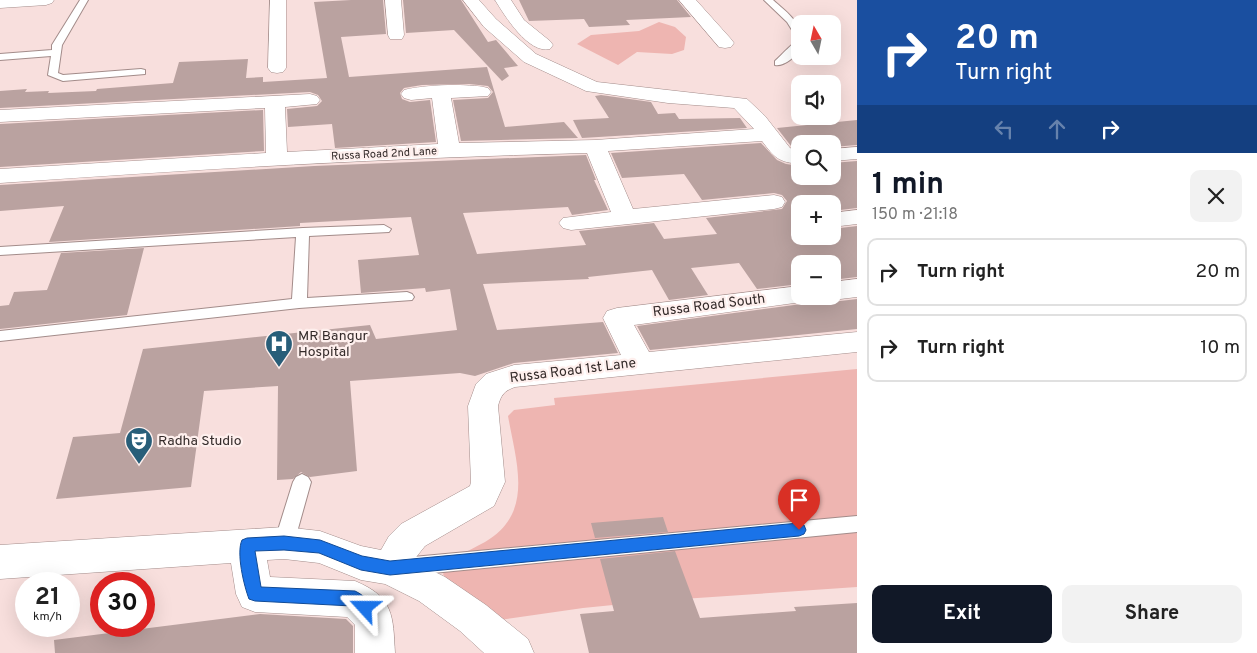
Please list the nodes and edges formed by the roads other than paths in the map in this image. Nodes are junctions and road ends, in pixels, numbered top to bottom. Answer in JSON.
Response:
{"nodes":[{"id":1,"x":46,"y":0,"type":"edge"},
{"id":2,"x":84,"y":0,"type":"edge"},
{"id":3,"x":278,"y":0,"type":"edge"},
{"id":4,"x":393,"y":0,"type":"edge"},
{"id":5,"x":471,"y":0,"type":"edge"},
{"id":6,"x":504,"y":0,"type":"edge"},
{"id":7,"x":687,"y":0,"type":"edge"},
{"id":8,"x":768,"y":0,"type":"edge"},
{"id":9,"x":0,"y":3,"type":"edge"},
{"id":10,"x":791,"y":22,"type":"edge"},
{"id":11,"x":396,"y":35,"type":"dead end"},
{"id":12,"x":725,"y":43,"type":"dead end"},
{"id":13,"x":56,"y":53,"type":"junction"},
{"id":14,"x":791,"y":53,"type":"edge"},
{"id":15,"x":0,"y":57,"type":"edge"},
{"id":16,"x":778,"y":63,"type":"dead end"},
{"id":17,"x":277,"y":68,"type":"dead end"},
{"id":18,"x":141,"y":72,"type":"dead end"},
{"id":19,"x":611,"y":80,"type":"dead end"},
{"id":20,"x":441,"y":92,"type":"junction"},
{"id":21,"x":481,"y":92,"type":"dead end"},
{"id":22,"x":411,"y":94,"type":"dead end"},
{"id":23,"x":310,"y":100,"type":"dead end"},
{"id":24,"x":275,"y":102,"type":"junction"},
{"id":25,"x":0,"y":116,"type":"edge"},
{"id":26,"x":768,"y":134,"type":"junction"},
{"id":27,"x":595,"y":146,"type":"junction"},
{"id":28,"x":449,"y":150,"type":"junction"},
{"id":29,"x":857,"y":153,"type":"edge"},
{"id":30,"x":841,"y":154,"type":"edge"},
{"id":31,"x":791,"y":157,"type":"edge"},
{"id":32,"x":277,"y":159,"type":"junction"},
{"id":33,"x":0,"y":176,"type":"edge"},
{"id":34,"x":774,"y":202,"type":"dead end"},
{"id":35,"x":857,"y":217,"type":"edge"},
{"id":36,"x":625,"y":218,"type":"junction"},
{"id":37,"x":841,"y":219,"type":"edge"},
{"id":38,"x":571,"y":223,"type":"dead end"},
{"id":39,"x":384,"y":229,"type":"dead end"},
{"id":40,"x":303,"y":232,"type":"junction"},
{"id":41,"x":0,"y":251,"type":"edge"},
{"id":42,"x":857,"y":288,"type":"edge"},
{"id":43,"x":841,"y":290,"type":"edge"},
{"id":44,"x":407,"y":296,"type":"dead end"},
{"id":45,"x":791,"y":296,"type":"edge"},
{"id":46,"x":299,"y":302,"type":"junction"},
{"id":47,"x":0,"y":336,"type":"edge"},
{"id":48,"x":857,"y":342,"type":"edge"},
{"id":49,"x":640,"y":363,"type":"junction"},
{"id":50,"x":302,"y":482,"type":"dead end"},
{"id":51,"x":857,"y":524,"type":"edge"},
{"id":52,"x":284,"y":543,"type":"junction"},
{"id":53,"x":247,"y":545,"type":"junction"},
{"id":54,"x":0,"y":562,"type":"edge"},
{"id":55,"x":390,"y":568,"type":"junction"},
{"id":56,"x":376,"y":653,"type":"edge"},
{"id":57,"x":514,"y":653,"type":"edge"}],
"edges":[{"from":1,"to":9,"type":"street"},
{"from":2,"to":13,"type":"lane"},
{"from":3,"to":17,"type":"street"},
{"from":4,"to":11,"type":"street"},
{"from":5,"to":26,"type":"street"},
{"from":6,"to":19,"type":"street"},
{"from":7,"to":12,"type":"street"},
{"from":8,"to":10,"type":"lane"},
{"from":13,"to":15,"type":"lane"},
{"from":13,"to":18,"type":"lane"},
{"from":14,"to":16,"type":"lane"},
{"from":20,"to":21,"type":"street"},
{"from":20,"to":22,"type":"street"},
{"from":20,"to":28,"type":"street"},
{"from":23,"to":24,"type":"street"},
{"from":24,"to":25,"type":"street"},
{"from":24,"to":32,"type":"street"},
{"from":26,"to":27,"type":"street","name":"Russa Road 2nd Lane"},
{"from":26,"to":31,"type":"street"},
{"from":27,"to":28,"type":"street","name":"Russa Road 2nd Lane"},
{"from":27,"to":36,"type":"street"},
{"from":28,"to":32,"type":"street","name":"Russa Road 2nd Lane"},
{"from":29,"to":30,"type":"street"},
{"from":32,"to":33,"type":"street","name":"Russa Road 2nd Lane"},
{"from":34,"to":36,"type":"street"},
{"from":35,"to":37,"type":"street"},
{"from":36,"to":38,"type":"street"},
{"from":39,"to":40,"type":"lane"},
{"from":40,"to":41,"type":"lane"},
{"from":40,"to":46,"type":"lane"},
{"from":42,"to":43,"type":"street"},
{"from":44,"to":46,"type":"lane"},
{"from":45,"to":49,"type":"street","name":"Russa Road South"},
{"from":46,"to":47,"type":"lane"},
{"from":48,"to":49,"type":"street","name":"Russa Road 1st Lane"},
{"from":49,"to":55,"type":"street","name":"Russa Road 1st Lane"},
{"from":50,"to":52,"type":"lane"},
{"from":51,"to":55,"type":"lane"},
{"from":52,"to":53,"type":"street"},
{"from":52,"to":55,"type":"street"},
{"from":53,"to":54,"type":"street"},
{"from":53,"to":56,"type":"street"},
{"from":55,"to":57,"type":"street"}]}
